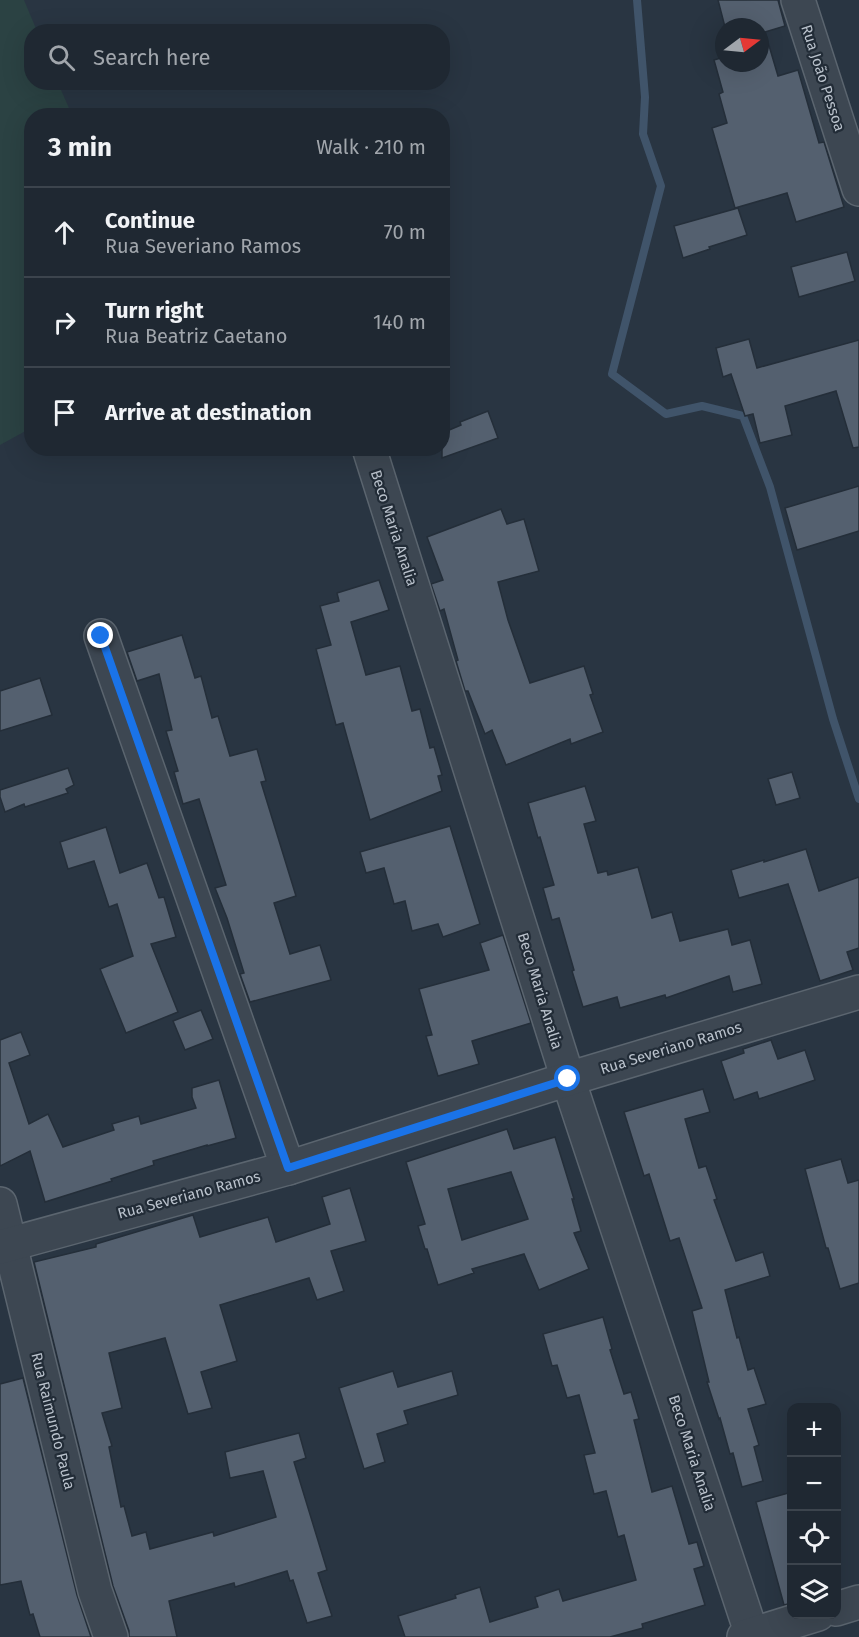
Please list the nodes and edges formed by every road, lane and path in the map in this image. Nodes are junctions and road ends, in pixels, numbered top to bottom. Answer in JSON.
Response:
{"nodes":[{"id":1,"x":798,"y":0,"type":"edge"},
{"id":2,"x":859,"y":189,"type":"edge"},
{"id":3,"x":372,"y":456,"type":"edge"},
{"id":4,"x":101,"y":636,"type":"dead end"},
{"id":5,"x":859,"y":992,"type":"edge"},
{"id":6,"x":568,"y":1079,"type":"junction"},
{"id":7,"x":288,"y":1168,"type":"junction"},
{"id":8,"x":0,"y":1204,"type":"edge"},
{"id":9,"x":5,"y":1246,"type":"edge"},
{"id":10,"x":859,"y":1602,"type":"edge"},
{"id":11,"x":841,"y":1608,"type":"edge"},
{"id":12,"x":802,"y":1619,"type":"edge"},
{"id":13,"x":748,"y":1636,"type":"edge"},
{"id":14,"x":111,"y":1637,"type":"edge"}],
"edges":[{"from":1,"to":2,"type":"street","name":"Rua João Pessoa"},
{"from":3,"to":6,"type":"street","name":"Beco Maria Analia"},
{"from":4,"to":7,"type":"street"},
{"from":5,"to":6,"type":"street","name":"Rua Severiano Ramos"},
{"from":6,"to":7,"type":"street","name":"Rua Severiano Ramos"},
{"from":6,"to":13,"type":"street","name":"Beco Maria Analia"},
{"from":7,"to":9,"type":"street","name":"Rua Severiano Ramos"},
{"from":8,"to":9,"type":"street","name":"Rua Raimundo Paula"},
{"from":9,"to":14,"type":"street","name":"Rua Raimundo Paula"},
{"from":10,"to":11,"type":"street"},
{"from":12,"to":13,"type":"street"}]}
